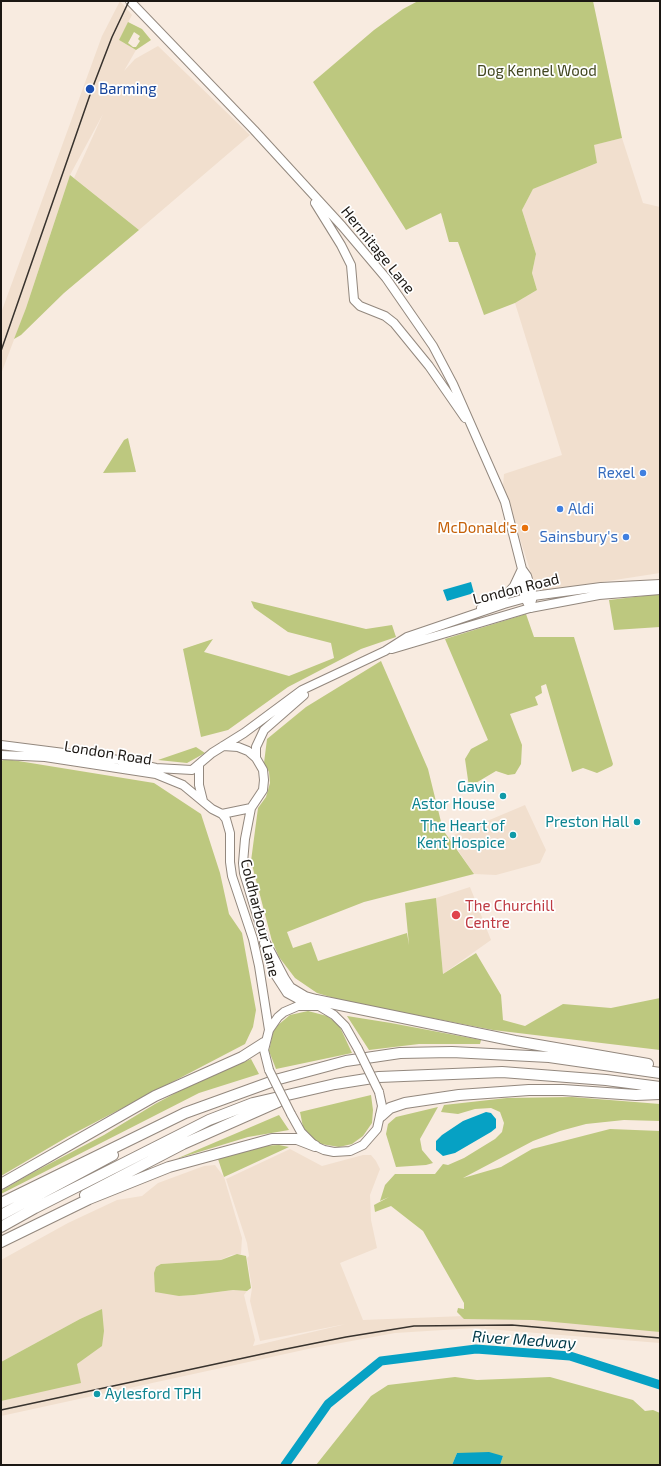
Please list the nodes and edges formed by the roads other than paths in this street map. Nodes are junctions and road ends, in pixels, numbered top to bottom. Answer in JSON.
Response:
{"nodes":[{"id":1,"x":130,"y":1,"type":"edge"},
{"id":2,"x":305,"y":186,"type":"junction"},
{"id":3,"x":476,"y":434,"type":"junction"},
{"id":4,"x":521,"y":572,"type":"junction"},
{"id":5,"x":660,"y":584,"type":"edge"},
{"id":6,"x":660,"y":590,"type":"edge"},
{"id":7,"x":529,"y":597,"type":"junction"},
{"id":8,"x":530,"y":608,"type":"junction"},
{"id":9,"x":456,"y":620,"type":"junction"},
{"id":10,"x":385,"y":650,"type":"junction"},
{"id":11,"x":318,"y":682,"type":"junction"},
{"id":12,"x":1,"y":745,"type":"edge"},
{"id":13,"x":223,"y":746,"type":"junction"},
{"id":14,"x":1,"y":755,"type":"edge"},
{"id":15,"x":256,"y":758,"type":"junction"},
{"id":16,"x":199,"y":766,"type":"junction"},
{"id":17,"x":204,"y":802,"type":"junction"},
{"id":18,"x":252,"y":808,"type":"junction"},
{"id":19,"x":222,"y":814,"type":"junction"},
{"id":20,"x":265,"y":943,"type":"junction"},
{"id":21,"x":314,"y":1006,"type":"junction"},
{"id":22,"x":348,"y":1008,"type":"junction"},
{"id":23,"x":269,"y":1030,"type":"junction"},
{"id":24,"x":264,"y":1043,"type":"junction"},
{"id":25,"x":660,"y":1067,"type":"edge"},
{"id":26,"x":660,"y":1073,"type":"edge"},
{"id":27,"x":660,"y":1088,"type":"edge"},
{"id":28,"x":242,"y":1091,"type":"junction"},
{"id":29,"x":300,"y":1092,"type":"junction"},
{"id":30,"x":660,"y":1094,"type":"edge"},
{"id":31,"x":381,"y":1116,"type":"junction"},
{"id":32,"x":314,"y":1146,"type":"junction"},
{"id":33,"x":1,"y":1184,"type":"edge"},
{"id":34,"x":1,"y":1203,"type":"edge"},
{"id":35,"x":1,"y":1215,"type":"edge"},
{"id":36,"x":1,"y":1227,"type":"edge"},
{"id":37,"x":1,"y":1242,"type":"edge"}],
"edges":[{"from":1,"to":2,"type":"main road","name":"Hermitage Lane"},
{"from":2,"to":3,"type":"main road","name":"Hermitage Lane"},
{"from":2,"to":3,"type":"main road"},
{"from":3,"to":4,"type":"main road","name":"Hermitage Lane"},
{"from":4,"to":7,"type":"main road","name":"Hermitage Lane"},
{"from":4,"to":9,"type":"main road"},
{"from":5,"to":7,"type":"main road","name":"London Road"},
{"from":6,"to":8,"type":"main road","name":"London Road"},
{"from":7,"to":8,"type":"main road","name":"Hermitage Lane"},
{"from":7,"to":9,"type":"main road","name":"London Road"},
{"from":8,"to":10,"type":"main road","name":"London Road"},
{"from":9,"to":10,"type":"main road","name":"London Road"},
{"from":10,"to":11,"type":"main road","name":"London Road"},
{"from":11,"to":13,"type":"main road","name":"London Road"},
{"from":11,"to":15,"type":"main road","name":"London Road"},
{"from":12,"to":16,"type":"main road","name":"London Road"},
{"from":13,"to":15,"type":"main road"},
{"from":13,"to":16,"type":"main road"},
{"from":14,"to":17,"type":"main road","name":"London Road"},
{"from":15,"to":18,"type":"main road"},
{"from":16,"to":17,"type":"main road"},
{"from":17,"to":19,"type":"main road"},
{"from":18,"to":19,"type":"main road"},
{"from":18,"to":20,"type":"main road","name":"Coldharbour Lane"},
{"from":19,"to":23,"type":"main road","name":"Coldharbour Lane"},
{"from":20,"to":21,"type":"main road","name":"Coldharbour Lane"},
{"from":20,"to":22,"type":"highway"},
{"from":21,"to":22,"type":"highway"},
{"from":21,"to":23,"type":"main road"},
{"from":21,"to":31,"type":"main road","bridge":true},
{"from":22,"to":25,"type":"highway"},
{"from":23,"to":24,"type":"main road"},
{"from":24,"to":32,"type":"main road","bridge":true},
{"from":24,"to":33,"type":"highway"},
{"from":26,"to":28,"type":"highway"},
{"from":27,"to":29,"type":"highway"},
{"from":28,"to":34,"type":"highway"},
{"from":28,"to":35,"type":"highway"},
{"from":29,"to":36,"type":"highway"},
{"from":29,"to":37,"type":"highway"},
{"from":30,"to":31,"type":"highway"},
{"from":31,"to":32,"type":"main road"},
{"from":32,"to":37,"type":"highway"}]}
